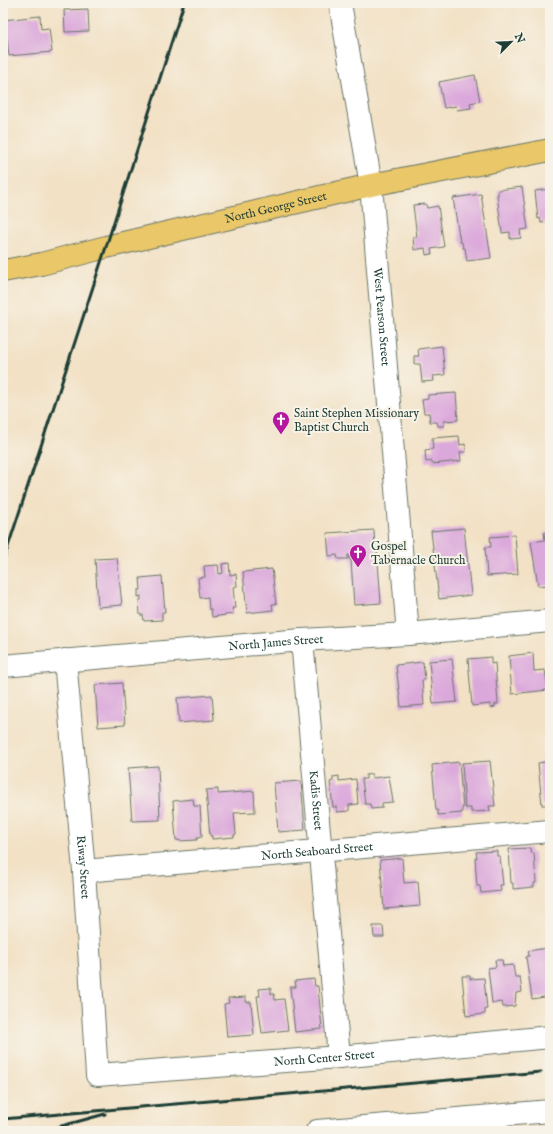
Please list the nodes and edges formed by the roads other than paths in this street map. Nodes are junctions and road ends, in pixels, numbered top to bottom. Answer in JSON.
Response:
{"nodes":[{"id":1,"x":340,"y":3,"type":"edge"},
{"id":2,"x":550,"y":150,"type":"edge"},
{"id":3,"x":371,"y":185,"type":"junction"},
{"id":4,"x":3,"y":271,"type":"edge"},
{"id":5,"x":550,"y":621,"type":"edge"},
{"id":6,"x":408,"y":634,"type":"junction"},
{"id":7,"x":302,"y":640,"type":"junction"},
{"id":8,"x":65,"y":660,"type":"junction"},
{"id":9,"x":3,"y":666,"type":"edge"},
{"id":10,"x":550,"y":830,"type":"edge"},
{"id":11,"x":321,"y":851,"type":"junction"},
{"id":12,"x":84,"y":871,"type":"junction"},
{"id":13,"x":550,"y":1037,"type":"edge"},
{"id":14,"x":339,"y":1057,"type":"junction"},
{"id":15,"x":97,"y":1075,"type":"joint"},
{"id":16,"x":550,"y":1111,"type":"edge"},
{"id":17,"x":395,"y":1128,"type":"edge"},
{"id":18,"x":317,"y":1131,"type":"edge"}],
"edges":[{"from":1,"to":3,"type":"street","name":"West Pearson Street"},
{"from":2,"to":3,"type":"main road","name":"North George Street"},
{"from":3,"to":4,"type":"main road","name":"North George Street"},
{"from":3,"to":6,"type":"street","name":"West Pearson Street"},
{"from":5,"to":6,"type":"street","name":"North James Street"},
{"from":6,"to":7,"type":"street","name":"North James Street"},
{"from":7,"to":8,"type":"street","name":"North James Street"},
{"from":7,"to":11,"type":"street","name":"Kadis Street"},
{"from":8,"to":9,"type":"street","name":"North James Street"},
{"from":8,"to":12,"type":"street","name":"Riway Street"},
{"from":10,"to":11,"type":"street","name":"North Seaboard Street"},
{"from":11,"to":12,"type":"street","name":"North Seaboard Street"},
{"from":11,"to":14,"type":"street","name":"Kadis Street"},
{"from":12,"to":15,"type":"street","name":"Riway Street"},
{"from":13,"to":14,"type":"street","name":"North Center Street"},
{"from":14,"to":15,"type":"street","name":"North Center Street"},
{"from":16,"to":17,"type":"street"},
{"from":17,"to":18,"type":"street"}]}
